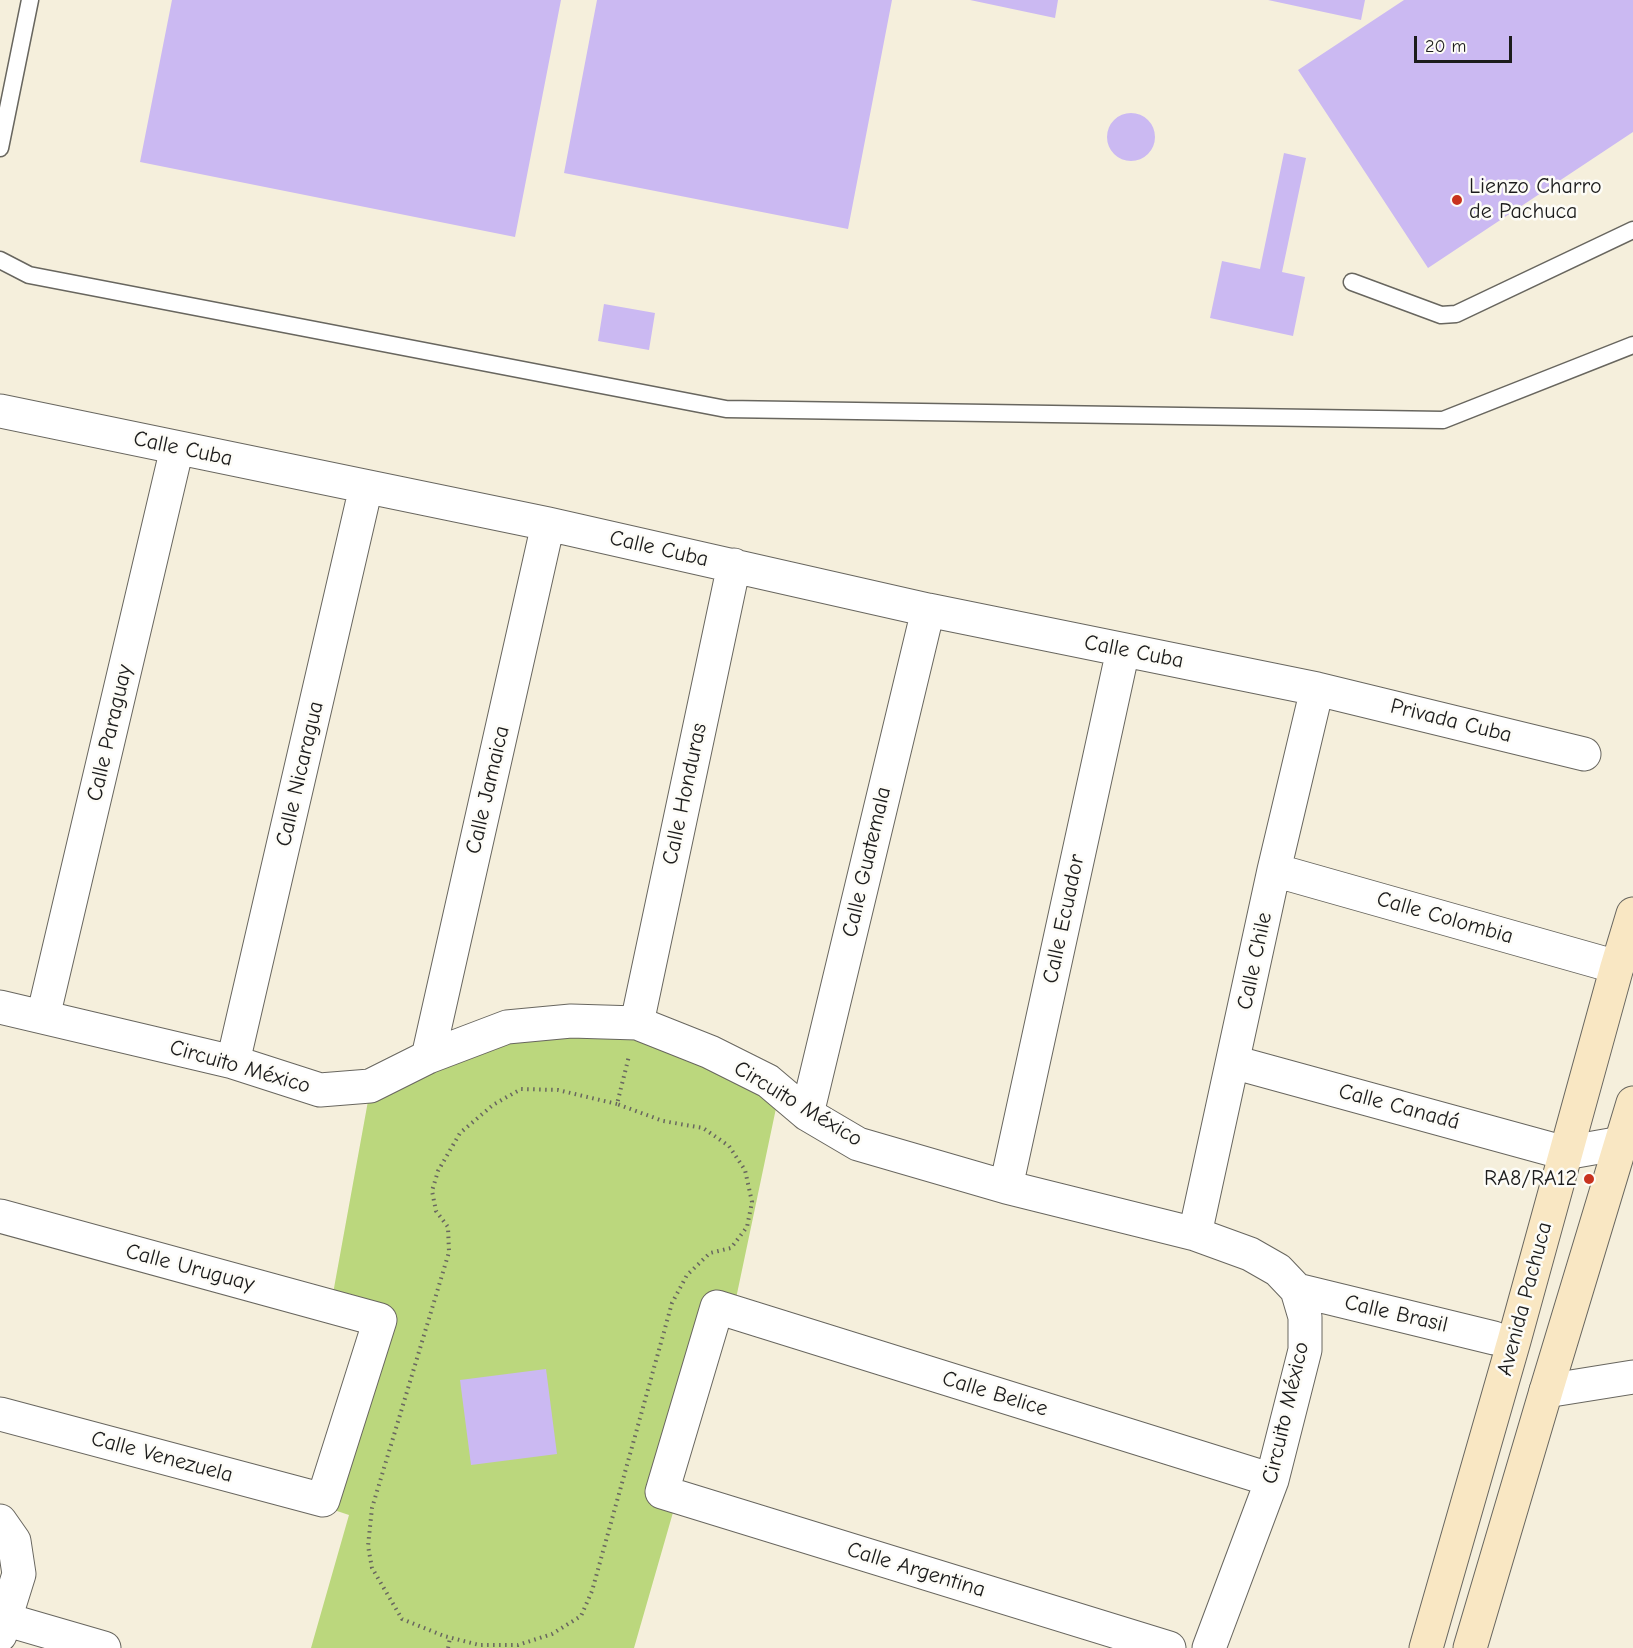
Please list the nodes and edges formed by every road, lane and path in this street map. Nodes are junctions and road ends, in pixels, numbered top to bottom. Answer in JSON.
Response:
{"nodes":[{"id":1,"x":30,"y":0,"type":"edge"},
{"id":2,"x":0,"y":148,"type":"edge"},
{"id":3,"x":1633,"y":230,"type":"edge"},
{"id":4,"x":0,"y":261,"type":"edge"},
{"id":5,"x":1352,"y":282,"type":"dead end"},
{"id":6,"x":1633,"y":345,"type":"edge"},
{"id":7,"x":0,"y":411,"type":"edge"},
{"id":8,"x":177,"y":448,"type":"junction"},
{"id":9,"x":366,"y":487,"type":"junction"},
{"id":10,"x":548,"y":524,"type":"junction"},
{"id":11,"x":734,"y":565,"type":"junction"},
{"id":12,"x":928,"y":610,"type":"junction"},
{"id":13,"x":1123,"y":650,"type":"junction"},
{"id":14,"x":1317,"y":689,"type":"junction"},
{"id":15,"x":1584,"y":754,"type":"dead end"},
{"id":16,"x":1274,"y":870,"type":"junction"},
{"id":17,"x":1633,"y":914,"type":"edge"},
{"id":18,"x":1617,"y":968,"type":"junction"},
{"id":19,"x":0,"y":1007,"type":"edge"},
{"id":20,"x":43,"y":1017,"type":"junction"},
{"id":21,"x":637,"y":1023,"type":"junction"},
{"id":22,"x":428,"y":1057,"type":"junction"},
{"id":23,"x":233,"y":1062,"type":"junction"},
{"id":24,"x":1233,"y":1062,"type":"junction"},
{"id":25,"x":1633,"y":1103,"type":"edge"},
{"id":26,"x":617,"y":1104,"type":"junction"},
{"id":27,"x":807,"y":1114,"type":"junction"},
{"id":28,"x":1627,"y":1142,"type":"edge"},
{"id":29,"x":1565,"y":1153,"type":"junction"},
{"id":30,"x":1006,"y":1187,"type":"junction"},
{"id":31,"x":0,"y":1216,"type":"edge"},
{"id":32,"x":1195,"y":1234,"type":"junction"},
{"id":33,"x":1297,"y":1290,"type":"junction"},
{"id":34,"x":1494,"y":1338,"type":"dead end"},
{"id":35,"x":1633,"y":1377,"type":"edge"},
{"id":36,"x":1546,"y":1391,"type":"junction"},
{"id":37,"x":0,"y":1414,"type":"edge"},
{"id":38,"x":1272,"y":1480,"type":"junction"},
{"id":39,"x":662,"y":1492,"type":"joint"},
{"id":40,"x":324,"y":1500,"type":"joint"},
{"id":41,"x":0,"y":1521,"type":"edge"},
{"id":42,"x":2,"y":1627,"type":"edge"},
{"id":43,"x":450,"y":1638,"type":"junction"},
{"id":44,"x":104,"y":1648,"type":"edge"},
{"id":45,"x":448,"y":1648,"type":"edge"},
{"id":46,"x":1169,"y":1648,"type":"edge"},
{"id":47,"x":1209,"y":1648,"type":"edge"},
{"id":48,"x":1426,"y":1648,"type":"edge"},
{"id":49,"x":1470,"y":1648,"type":"edge"}],
"edges":[{"from":1,"to":2,"type":"lane"},
{"from":3,"to":5,"type":"lane"},
{"from":4,"to":6,"type":"lane"},
{"from":7,"to":8,"type":"street","name":"Calle Cuba"},
{"from":8,"to":9,"type":"street","name":"Calle Cuba"},
{"from":8,"to":20,"type":"street","name":"Calle Paraguay"},
{"from":9,"to":10,"type":"street","name":"Calle Cuba"},
{"from":9,"to":23,"type":"street","name":"Calle Nicaragua"},
{"from":10,"to":11,"type":"street","name":"Calle Cuba"},
{"from":10,"to":22,"type":"street","name":"Calle Jamaica"},
{"from":11,"to":12,"type":"street","name":"Calle Cuba"},
{"from":11,"to":21,"type":"street","name":"Calle Honduras"},
{"from":12,"to":13,"type":"street","name":"Calle Cuba"},
{"from":12,"to":27,"type":"street","name":"Calle Guatemala"},
{"from":13,"to":14,"type":"street","name":"Calle Cuba"},
{"from":13,"to":30,"type":"street","name":"Calle Ecuador"},
{"from":14,"to":15,"type":"street","name":"Privada Cuba"},
{"from":14,"to":16,"type":"street","name":"Calle Chile"},
{"from":16,"to":18,"type":"street","name":"Calle Colombia"},
{"from":16,"to":24,"type":"street","name":"Calle Chile"},
{"from":17,"to":18,"type":"main road","name":"Avenida Pachuca"},
{"from":18,"to":29,"type":"main road","name":"Avenida Pachuca"},
{"from":19,"to":20,"type":"street","name":"Circuito México"},
{"from":20,"to":23,"type":"street","name":"Circuito México"},
{"from":21,"to":22,"type":"street","name":"Circuito México"},
{"from":21,"to":26,"type":"path"},
{"from":21,"to":27,"type":"street","name":"Circuito México"},
{"from":22,"to":23,"type":"street","name":"Circuito México"},
{"from":24,"to":29,"type":"street","name":"Calle Canadá"},
{"from":24,"to":32,"type":"street","name":"Calle Chile"},
{"from":25,"to":28,"type":"main road","name":"Avenida Pachuca"},
{"from":26,"to":43,"type":"path"},
{"from":26,"to":43,"type":"path"},
{"from":27,"to":30,"type":"street","name":"Circuito México"},
{"from":28,"to":29,"type":"street"},
{"from":28,"to":36,"type":"main road","name":"Avenida Pachuca"},
{"from":29,"to":48,"type":"main road","name":"Avenida Pachuca"},
{"from":30,"to":32,"type":"street","name":"Circuito México"},
{"from":31,"to":40,"type":"street","name":"Calle Uruguay"},
{"from":32,"to":33,"type":"street","name":"Circuito México"},
{"from":33,"to":34,"type":"street","name":"Calle Brasil"},
{"from":33,"to":38,"type":"street","name":"Circuito México"},
{"from":35,"to":36,"type":"street"},
{"from":36,"to":49,"type":"main road","name":"Avenida Pachuca"},
{"from":37,"to":40,"type":"street","name":"Calle Venezuela"},
{"from":38,"to":39,"type":"street","name":"Calle Belice"},
{"from":38,"to":47,"type":"street","name":"Circuito México"},
{"from":39,"to":46,"type":"street","name":"Calle Argentina"},
{"from":41,"to":42,"type":"street"},
{"from":42,"to":44,"type":"street"},
{"from":43,"to":45,"type":"path"}]}
